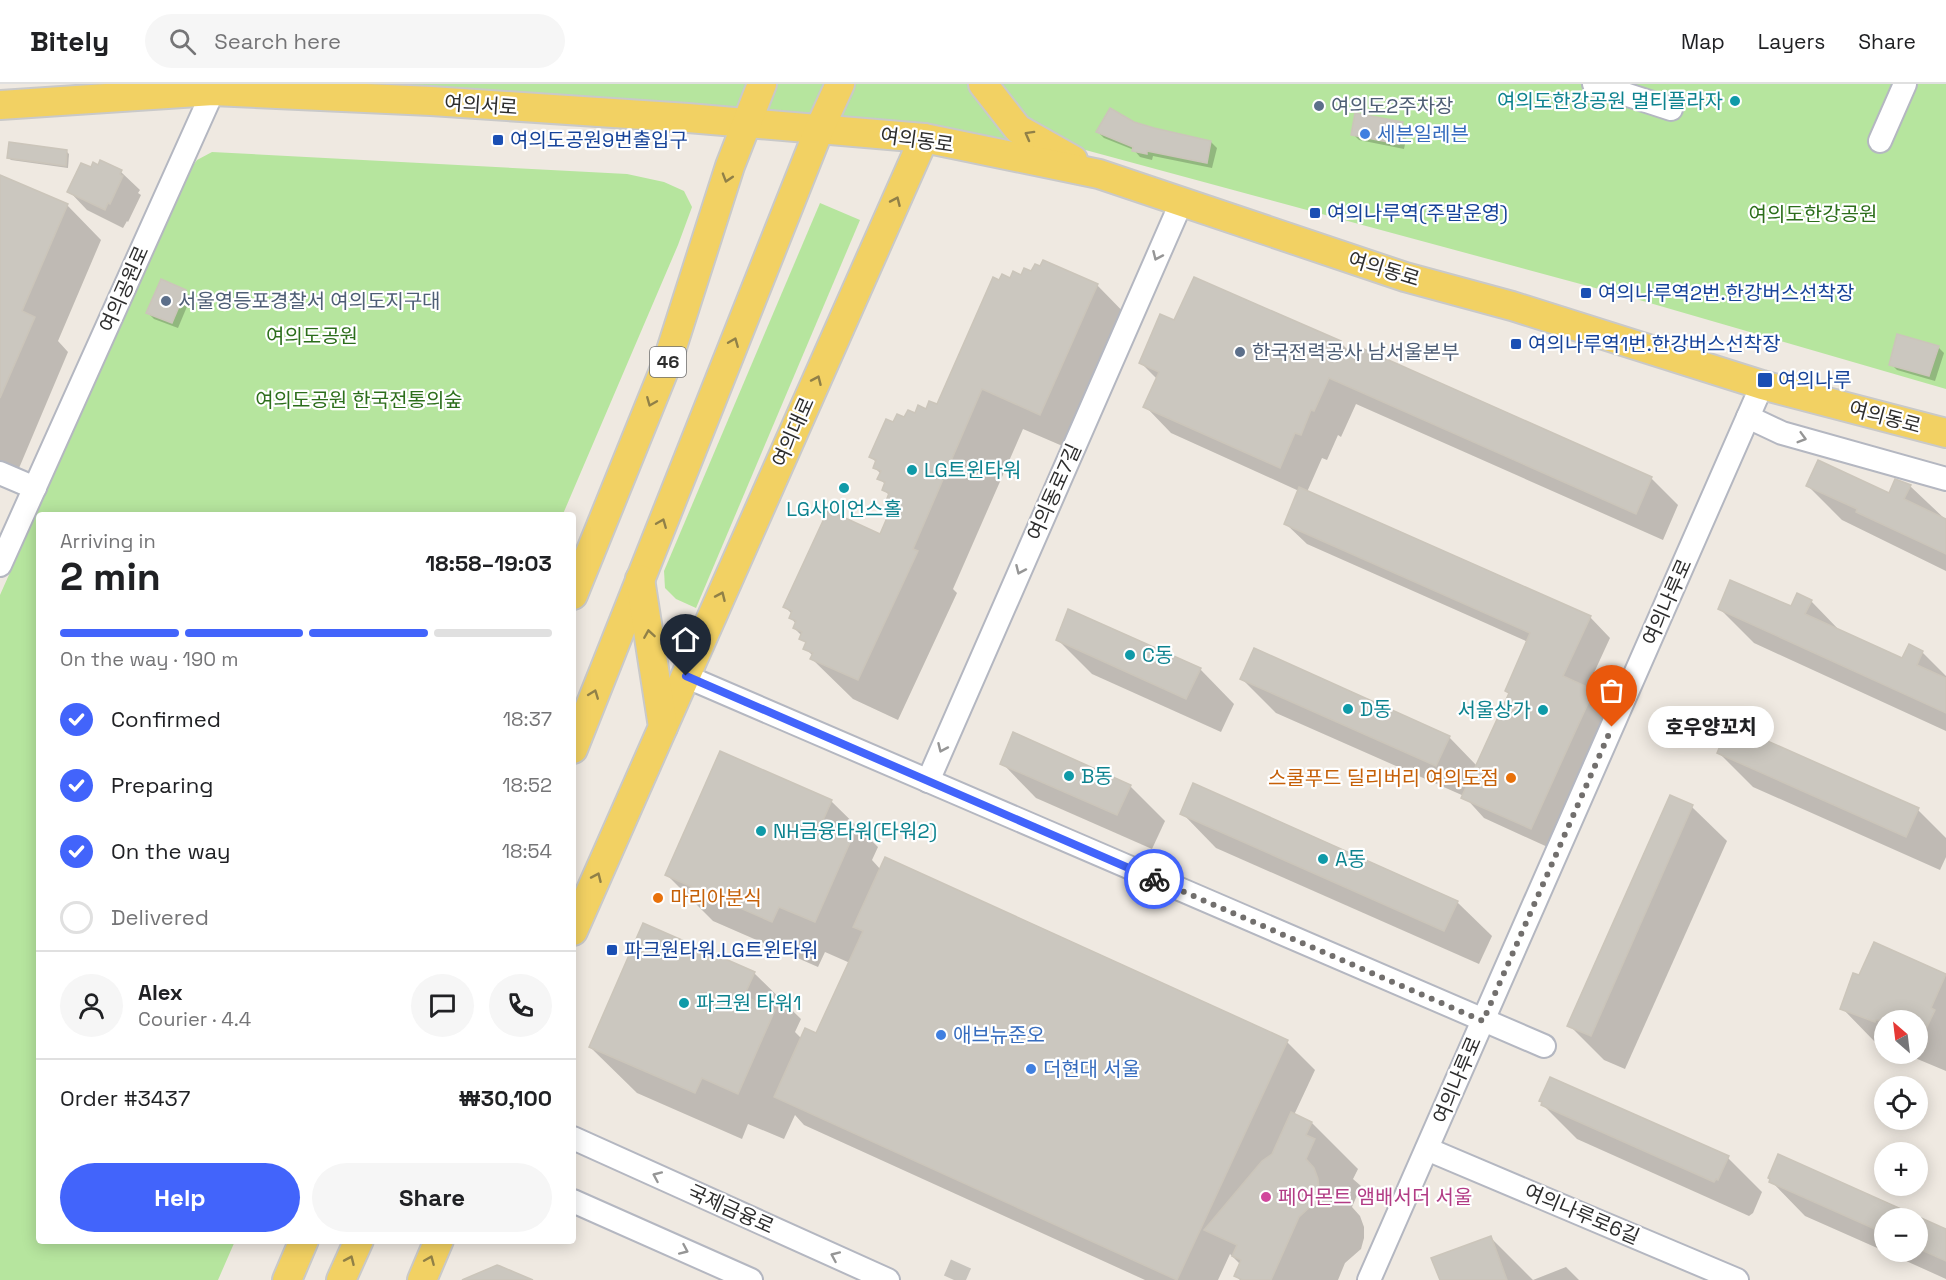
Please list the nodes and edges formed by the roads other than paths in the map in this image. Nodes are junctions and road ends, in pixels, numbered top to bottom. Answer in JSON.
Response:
{"nodes":[{"id":1,"x":497,"y":84,"type":"edge"},
{"id":2,"x":762,"y":84,"type":"edge"},
{"id":3,"x":840,"y":84,"type":"edge"},
{"id":4,"x":983,"y":84,"type":"edge"},
{"id":5,"x":1594,"y":84,"type":"edge"},
{"id":6,"x":1905,"y":84,"type":"edge"},
{"id":7,"x":213,"y":91,"type":"junction"},
{"id":8,"x":431,"y":101,"type":"junction"},
{"id":9,"x":0,"y":105,"type":"edge"},
{"id":10,"x":1671,"y":109,"type":"dead end"},
{"id":11,"x":747,"y":123,"type":"junction"},
{"id":12,"x":819,"y":130,"type":"junction"},
{"id":13,"x":924,"y":138,"type":"junction"},
{"id":14,"x":1880,"y":141,"type":"dead end"},
{"id":15,"x":1099,"y":174,"type":"junction"},
{"id":16,"x":1181,"y":203,"type":"junction"},
{"id":17,"x":1762,"y":385,"type":"junction"},
{"id":18,"x":1748,"y":417,"type":"junction"},
{"id":19,"x":1946,"y":434,"type":"edge"},
{"id":20,"x":0,"y":473,"type":"edge"},
{"id":21,"x":1946,"y":479,"type":"edge"},
{"id":22,"x":35,"y":488,"type":"junction"},
{"id":23,"x":0,"y":565,"type":"edge"},
{"id":24,"x":640,"y":577,"type":"junction"},
{"id":25,"x":576,"y":588,"type":"edge"},
{"id":26,"x":686,"y":676,"type":"junction"},
{"id":27,"x":663,"y":727,"type":"junction"},
{"id":28,"x":576,"y":741,"type":"edge"},
{"id":29,"x":928,"y":781,"type":"junction"},
{"id":30,"x":576,"y":924,"type":"edge"},
{"id":31,"x":1483,"y":1021,"type":"junction"},
{"id":32,"x":1544,"y":1046,"type":"dead end"},
{"id":33,"x":576,"y":1139,"type":"edge"},
{"id":34,"x":1427,"y":1149,"type":"junction"},
{"id":35,"x":576,"y":1202,"type":"edge"},
{"id":36,"x":302,"y":1244,"type":"edge"},
{"id":37,"x":357,"y":1244,"type":"edge"},
{"id":38,"x":436,"y":1244,"type":"edge"},
{"id":39,"x":287,"y":1280,"type":"edge"},
{"id":40,"x":341,"y":1280,"type":"edge"},
{"id":41,"x":422,"y":1280,"type":"edge"},
{"id":42,"x":751,"y":1280,"type":"edge"},
{"id":43,"x":888,"y":1280,"type":"edge"},
{"id":44,"x":1369,"y":1280,"type":"edge"},
{"id":45,"x":1737,"y":1280,"type":"edge"}],
"edges":[{"from":1,"to":8,"type":"main road"},
{"from":2,"to":11,"type":"main road","number":"46"},
{"from":3,"to":12,"type":"main road"},
{"from":15,"to":4,"type":"main road","one_way":true},
{"from":5,"to":10,"type":"street"},
{"from":6,"to":14,"type":"street"},
{"from":7,"to":8,"type":"main road","name":"여의서로"},
{"from":7,"to":9,"type":"main road","name":"여의서로"},
{"from":7,"to":22,"type":"street","name":"여의공원로"},
{"from":8,"to":11,"type":"main road","name":"여의서로"},
{"from":11,"to":12,"type":"main road","name":"여의서로"},
{"from":11,"to":25,"type":"main road","number":"46","one_way":true},
{"from":12,"to":13,"type":"main road","name":"여의동로"},
{"from":24,"to":12,"type":"main road","one_way":true},
{"from":13,"to":15,"type":"main road","name":"여의동로"},
{"from":26,"to":13,"type":"main road","name":"여의대로","one_way":true},
{"from":15,"to":16,"type":"main road","name":"여의동로"},
{"from":16,"to":17,"type":"main road","name":"여의동로"},
{"from":16,"to":29,"type":"street","name":"여의동로7길","one_way":true},
{"from":17,"to":18,"type":"street","name":"여의나루로"},
{"from":17,"to":19,"type":"main road","name":"여의동로"},
{"from":18,"to":21,"type":"street","one_way":true},
{"from":18,"to":31,"type":"street","name":"여의나루로"},
{"from":20,"to":22,"type":"street"},
{"from":22,"to":23,"type":"street","name":"여의공원로"},
{"from":27,"to":24,"type":"main road","one_way":true},
{"from":28,"to":24,"type":"main road","one_way":true},
{"from":26,"to":27,"type":"main road","name":"여의대로"},
{"from":26,"to":29,"type":"street"},
{"from":30,"to":27,"type":"main road","name":"여의대로","one_way":true},
{"from":29,"to":31,"type":"street"},
{"from":31,"to":32,"type":"street"},
{"from":31,"to":34,"type":"street","name":"여의나루로"},
{"from":43,"to":33,"type":"street","name":"국제금융로","one_way":true},
{"from":34,"to":44,"type":"street","name":"여의나루로"},
{"from":34,"to":45,"type":"street","name":"여의나루로6길"},
{"from":35,"to":42,"type":"street","one_way":true},
{"from":36,"to":39,"type":"main road"},
{"from":40,"to":37,"type":"main road","one_way":true},
{"from":41,"to":38,"type":"main road","one_way":true}]}
